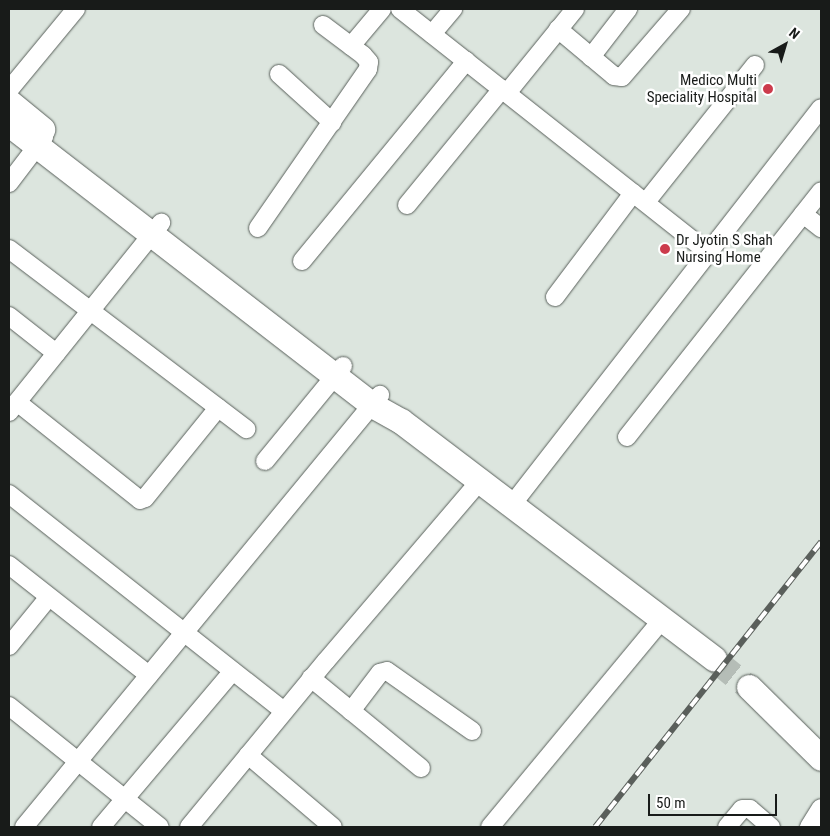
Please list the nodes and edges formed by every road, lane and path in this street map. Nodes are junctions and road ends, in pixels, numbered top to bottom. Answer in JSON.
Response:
{"nodes":[{"id":1,"x":76,"y":9,"type":"edge"},
{"id":2,"x":382,"y":9,"type":"edge"},
{"id":3,"x":400,"y":9,"type":"edge"},
{"id":4,"x":453,"y":9,"type":"edge"},
{"id":5,"x":575,"y":9,"type":"edge"},
{"id":6,"x":628,"y":9,"type":"edge"},
{"id":7,"x":681,"y":9,"type":"edge"},
{"id":8,"x":323,"y":24,"type":"dead end"},
{"id":9,"x":558,"y":30,"type":"junction"},
{"id":10,"x":432,"y":34,"type":"junction"},
{"id":11,"x":350,"y":46,"type":"junction"},
{"id":12,"x":591,"y":57,"type":"junction"},
{"id":13,"x":466,"y":60,"type":"junction"},
{"id":14,"x":755,"y":65,"type":"dead end"},
{"id":15,"x":279,"y":74,"type":"dead end"},
{"id":16,"x":9,"y":90,"type":"edge"},
{"id":17,"x":504,"y":91,"type":"junction"},
{"id":18,"x":9,"y":102,"type":"edge"},
{"id":19,"x":821,"y":108,"type":"edge"},
{"id":20,"x":332,"y":122,"type":"junction"},
{"id":21,"x":9,"y":124,"type":"edge"},
{"id":22,"x":42,"y":139,"type":"junction"},
{"id":23,"x":9,"y":183,"type":"edge"},
{"id":24,"x":821,"y":191,"type":"edge"},
{"id":25,"x":639,"y":198,"type":"junction"},
{"id":26,"x":407,"y":205,"type":"dead end"},
{"id":27,"x":803,"y":214,"type":"junction"},
{"id":28,"x":258,"y":228,"type":"dead end"},
{"id":29,"x":821,"y":228,"type":"edge"},
{"id":30,"x":156,"y":229,"type":"junction"},
{"id":31,"x":9,"y":249,"type":"edge"},
{"id":32,"x":708,"y":252,"type":"junction"},
{"id":33,"x":302,"y":261,"type":"dead end"},
{"id":34,"x":555,"y":297,"type":"dead end"},
{"id":35,"x":90,"y":311,"type":"junction"},
{"id":36,"x":9,"y":316,"type":"edge"},
{"id":37,"x":56,"y":353,"type":"junction"},
{"id":38,"x":339,"y":371,"type":"junction"},
{"id":39,"x":376,"y":400,"type":"junction"},
{"id":40,"x":13,"y":407,"type":"edge"},
{"id":41,"x":218,"y":408,"type":"junction"},
{"id":42,"x":246,"y":429,"type":"dead end"},
{"id":43,"x":627,"y":437,"type":"dead end"},
{"id":44,"x":265,"y":461,"type":"dead end"},
{"id":45,"x":479,"y":482,"type":"junction"},
{"id":46,"x":9,"y":494,"type":"edge"},
{"id":47,"x":511,"y":506,"type":"junction"},
{"id":48,"x":9,"y":566,"type":"edge"},
{"id":49,"x":49,"y":597,"type":"junction"},
{"id":50,"x":662,"y":620,"type":"junction"},
{"id":51,"x":184,"y":633,"type":"junction"},
{"id":52,"x":9,"y":646,"type":"edge"},
{"id":53,"x":714,"y":660,"type":"tunnel mouth"},
{"id":54,"x":233,"y":671,"type":"junction"},
{"id":55,"x":150,"y":675,"type":"junction"},
{"id":56,"x":311,"y":678,"type":"junction"},
{"id":57,"x":749,"y":687,"type":"tunnel mouth"},
{"id":58,"x":9,"y":706,"type":"edge"},
{"id":59,"x":284,"y":711,"type":"junction"},
{"id":60,"x":352,"y":711,"type":"junction"},
{"id":61,"x":472,"y":731,"type":"dead end"},
{"id":62,"x":248,"y":755,"type":"junction"},
{"id":63,"x":821,"y":758,"type":"edge"},
{"id":64,"x":78,"y":762,"type":"junction"},
{"id":65,"x":422,"y":768,"type":"dead end"},
{"id":66,"x":124,"y":799,"type":"junction"},
{"id":67,"x":821,"y":808,"type":"edge"},
{"id":68,"x":24,"y":827,"type":"edge"},
{"id":69,"x":101,"y":827,"type":"edge"},
{"id":70,"x":160,"y":827,"type":"edge"},
{"id":71,"x":189,"y":827,"type":"edge"},
{"id":72,"x":332,"y":827,"type":"edge"},
{"id":73,"x":490,"y":827,"type":"edge"},
{"id":74,"x":727,"y":827,"type":"edge"},
{"id":75,"x":771,"y":827,"type":"edge"},
{"id":76,"x":809,"y":827,"type":"edge"}],
"edges":[{"from":1,"to":16,"type":"street"},
{"from":2,"to":11,"type":"street"},
{"from":3,"to":10,"type":"street"},
{"from":4,"to":10,"type":"street"},
{"from":5,"to":9,"type":"street"},
{"from":6,"to":12,"type":"street"},
{"from":7,"to":12,"type":"street"},
{"from":8,"to":11,"type":"street"},
{"from":9,"to":12,"type":"street"},
{"from":9,"to":17,"type":"street"},
{"from":10,"to":13,"type":"street"},
{"from":11,"to":20,"type":"street"},
{"from":13,"to":17,"type":"street"},
{"from":13,"to":33,"type":"street"},
{"from":14,"to":25,"type":"street"},
{"from":15,"to":20,"type":"street"},
{"from":17,"to":25,"type":"street"},
{"from":17,"to":26,"type":"street"},
{"from":18,"to":22,"type":"highway"},
{"from":19,"to":32,"type":"street"},
{"from":20,"to":28,"type":"street"},
{"from":21,"to":22,"type":"highway"},
{"from":22,"to":23,"type":"street"},
{"from":22,"to":30,"type":"highway"},
{"from":24,"to":27,"type":"street"},
{"from":25,"to":32,"type":"street"},
{"from":25,"to":34,"type":"street"},
{"from":27,"to":29,"type":"street"},
{"from":27,"to":43,"type":"street"},
{"from":30,"to":35,"type":"street"},
{"from":30,"to":38,"type":"highway"},
{"from":31,"to":35,"type":"street"},
{"from":32,"to":47,"type":"street"},
{"from":35,"to":37,"type":"street"},
{"from":35,"to":41,"type":"street"},
{"from":36,"to":37,"type":"street"},
{"from":37,"to":40,"type":"street"},
{"from":38,"to":39,"type":"highway"},
{"from":38,"to":44,"type":"street"},
{"from":39,"to":45,"type":"highway"},
{"from":39,"to":51,"type":"street"},
{"from":40,"to":41,"type":"street"},
{"from":41,"to":42,"type":"street"},
{"from":45,"to":47,"type":"highway"},
{"from":45,"to":56,"type":"street"},
{"from":46,"to":51,"type":"street"},
{"from":47,"to":50,"type":"highway"},
{"from":48,"to":49,"type":"street"},
{"from":49,"to":52,"type":"street"},
{"from":49,"to":55,"type":"street"},
{"from":50,"to":53,"type":"highway"},
{"from":50,"to":73,"type":"street"},
{"from":51,"to":54,"type":"street"},
{"from":51,"to":55,"type":"street"},
{"from":54,"to":59,"type":"street"},
{"from":54,"to":66,"type":"street"},
{"from":55,"to":64,"type":"street"},
{"from":56,"to":59,"type":"street"},
{"from":56,"to":60,"type":"street"},
{"from":57,"to":63,"type":"highway"},
{"from":58,"to":64,"type":"street"},
{"from":59,"to":62,"type":"street"},
{"from":60,"to":61,"type":"street"},
{"from":60,"to":65,"type":"street"},
{"from":62,"to":71,"type":"street"},
{"from":62,"to":72,"type":"street"},
{"from":64,"to":66,"type":"street"},
{"from":64,"to":68,"type":"street"},
{"from":66,"to":69,"type":"street"},
{"from":66,"to":70,"type":"street"},
{"from":67,"to":76,"type":"street"},
{"from":74,"to":75,"type":"street"}]}
